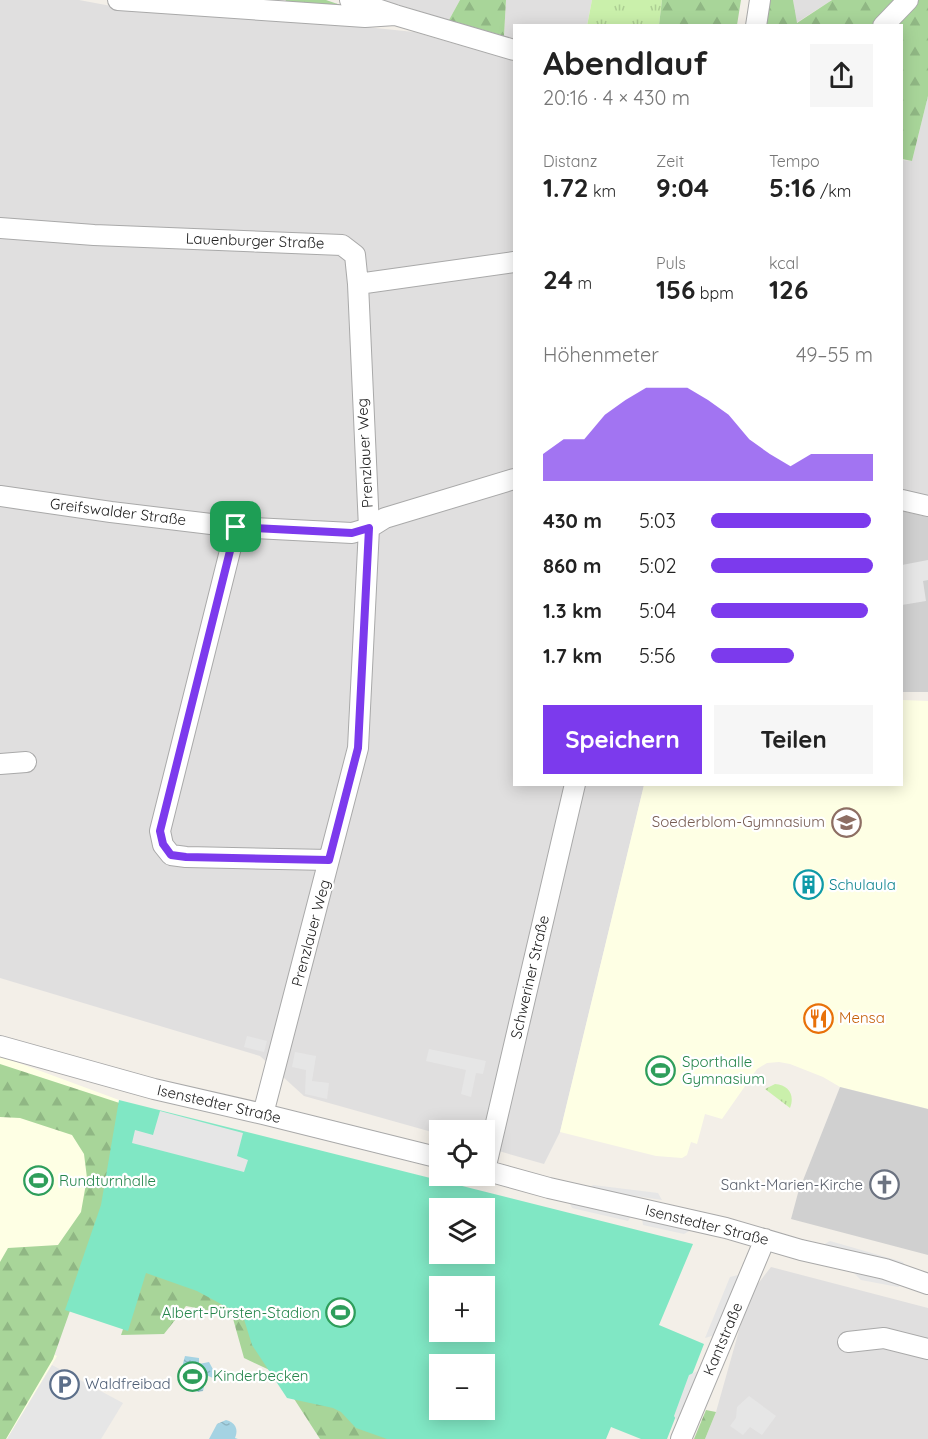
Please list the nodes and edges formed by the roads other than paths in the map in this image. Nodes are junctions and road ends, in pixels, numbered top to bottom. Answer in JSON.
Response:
{"nodes":[{"id":1,"x":118,"y":0,"type":"edge"},
{"id":2,"x":350,"y":0,"type":"edge"},
{"id":3,"x":760,"y":0,"type":"edge"},
{"id":4,"x":908,"y":0,"type":"edge"},
{"id":5,"x":276,"y":5,"type":"edge"},
{"id":6,"x":395,"y":15,"type":"junction"},
{"id":7,"x":756,"y":24,"type":"edge"},
{"id":8,"x":885,"y":24,"type":"edge"},
{"id":9,"x":513,"y":50,"type":"edge"},
{"id":10,"x":0,"y":228,"type":"edge"},
{"id":11,"x":513,"y":262,"type":"edge"},
{"id":12,"x":358,"y":284,"type":"junction"},
{"id":13,"x":513,"y":479,"type":"edge"},
{"id":14,"x":0,"y":496,"type":"edge"},
{"id":15,"x":903,"y":500,"type":"edge"},
{"id":16,"x":928,"y":506,"type":"edge"},
{"id":17,"x":236,"y":527,"type":"junction"},
{"id":18,"x":369,"y":528,"type":"junction"},
{"id":19,"x":26,"y":762,"type":"dead end"},
{"id":20,"x":0,"y":764,"type":"edge"},
{"id":21,"x":575,"y":786,"type":"edge"},
{"id":22,"x":329,"y":860,"type":"junction"},
{"id":23,"x":0,"y":1046,"type":"edge"},
{"id":24,"x":263,"y":1114,"type":"junction"},
{"id":25,"x":495,"y":1127,"type":"edge"},
{"id":26,"x":429,"y":1155,"type":"edge"},
{"id":27,"x":495,"y":1173,"type":"edge"},
{"id":28,"x":765,"y":1239,"type":"junction"},
{"id":29,"x":928,"y":1284,"type":"edge"},
{"id":30,"x":848,"y":1342,"type":"dead end"},
{"id":31,"x":928,"y":1349,"type":"edge"},
{"id":32,"x":681,"y":1439,"type":"edge"}],
"edges":[{"from":1,"to":5,"type":"street"},
{"from":2,"to":6,"type":"street"},
{"from":3,"to":7,"type":"street"},
{"from":4,"to":8,"type":"street"},
{"from":5,"to":6,"type":"street"},
{"from":6,"to":9,"type":"street"},
{"from":10,"to":12,"type":"street","name":"Lauenburger Straße"},
{"from":11,"to":12,"type":"street"},
{"from":12,"to":18,"type":"street","name":"Prenzlauer Weg"},
{"from":13,"to":18,"type":"street","name":"Greifswalder Straße"},
{"from":14,"to":17,"type":"street","name":"Greifswalder Straße"},
{"from":15,"to":16,"type":"street"},
{"from":17,"to":18,"type":"street","name":"Greifswalder Straße"},
{"from":17,"to":22,"type":"street"},
{"from":18,"to":22,"type":"street","name":"Prenzlauer Weg"},
{"from":19,"to":20,"type":"street"},
{"from":21,"to":25,"type":"street","name":"Schweriner Straße"},
{"from":22,"to":24,"type":"street","name":"Prenzlauer Weg"},
{"from":23,"to":24,"type":"street","name":"Isenstedter Straße"},
{"from":24,"to":26,"type":"street","name":"Isenstedter Straße"},
{"from":27,"to":28,"type":"street","name":"Isenstedter Straße"},
{"from":28,"to":29,"type":"street","name":"Isenstedter Straße"},
{"from":28,"to":32,"type":"street","name":"Kantstraße"},
{"from":30,"to":31,"type":"street"}]}
